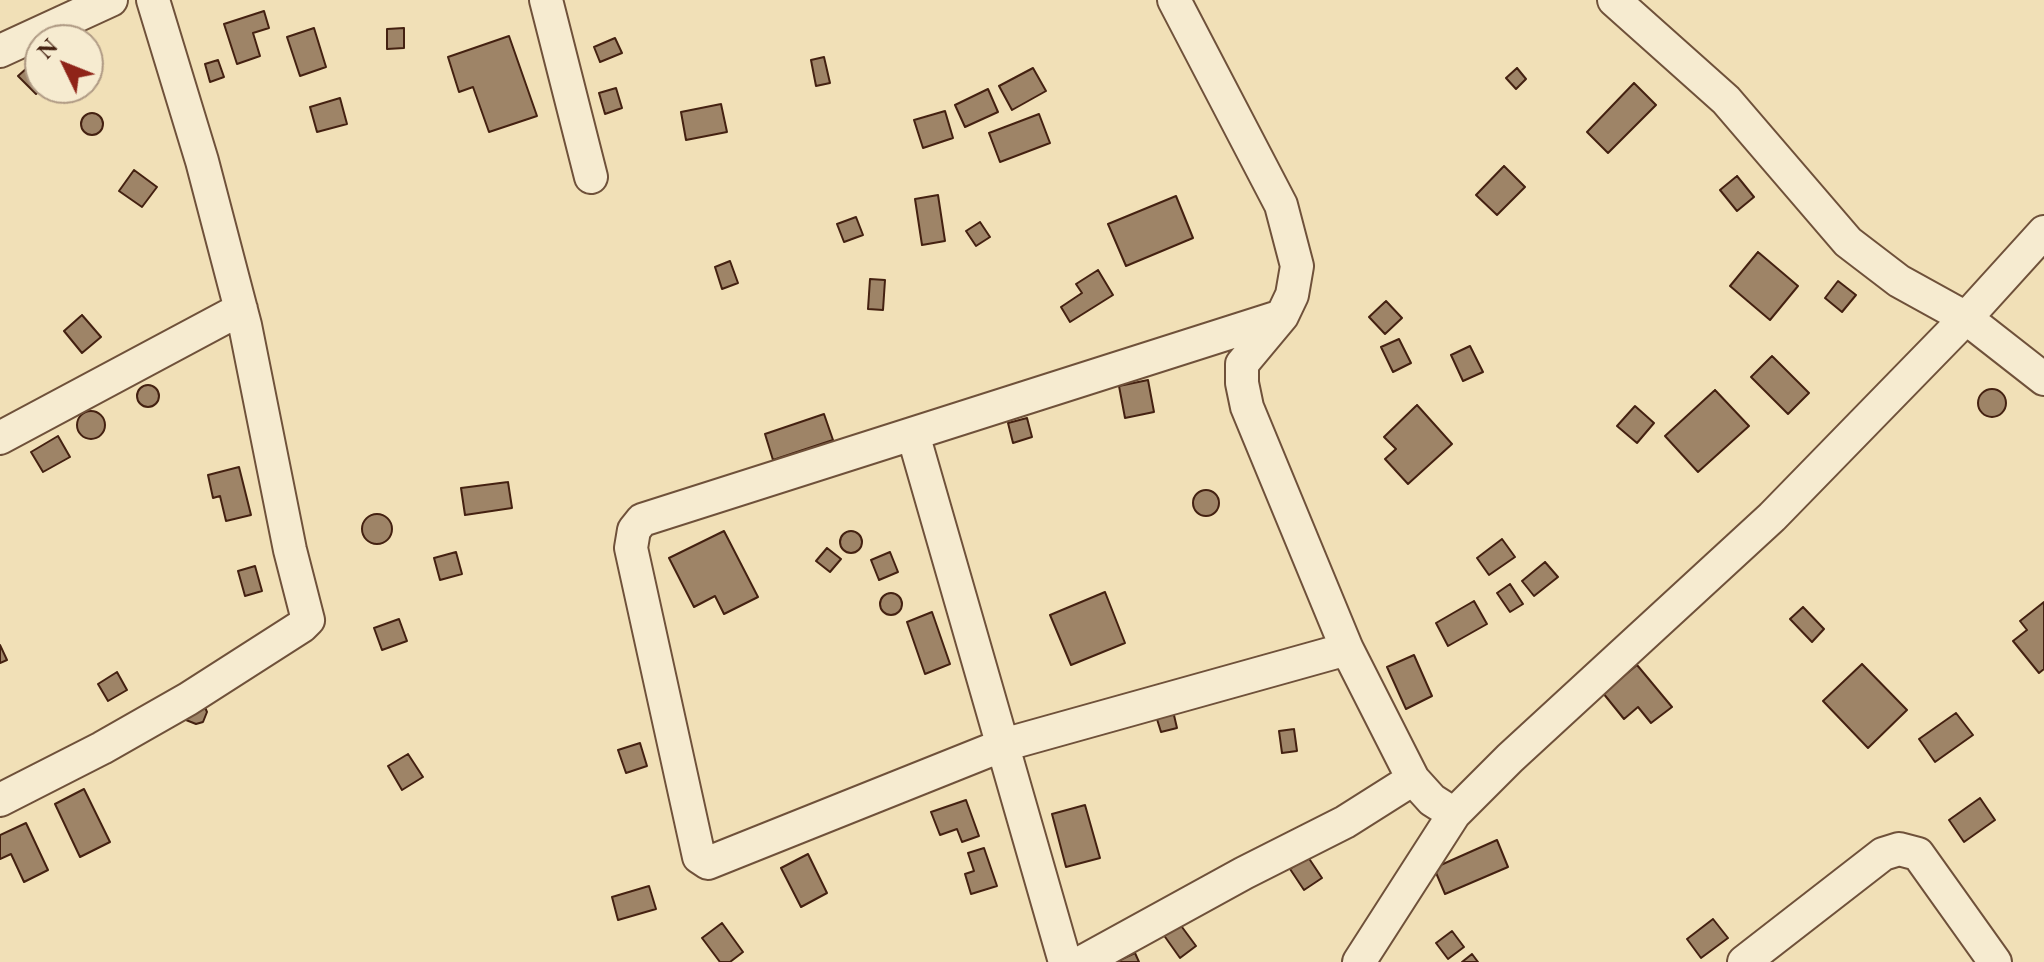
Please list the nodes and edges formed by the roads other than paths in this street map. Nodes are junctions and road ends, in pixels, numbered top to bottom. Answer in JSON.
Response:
{"nodes":[{"id":1,"x":111,"y":0,"type":"edge"},
{"id":2,"x":153,"y":0,"type":"edge"},
{"id":3,"x":546,"y":0,"type":"edge"},
{"id":4,"x":1174,"y":0,"type":"edge"},
{"id":5,"x":1614,"y":0,"type":"edge"},
{"id":6,"x":0,"y":51,"type":"edge"},
{"id":7,"x":591,"y":177,"type":"dead end"},
{"id":8,"x":2044,"y":232,"type":"edge"},
{"id":9,"x":241,"y":309,"type":"junction"},
{"id":10,"x":1282,"y":316,"type":"junction"},
{"id":11,"x":1966,"y":318,"type":"junction"},
{"id":12,"x":2044,"y":379,"type":"edge"},
{"id":13,"x":913,"y":434,"type":"junction"},
{"id":14,"x":0,"y":438,"type":"edge"},
{"id":15,"x":1347,"y":649,"type":"junction"},
{"id":16,"x":1003,"y":745,"type":"junction"},
{"id":17,"x":1413,"y":779,"type":"junction"},
{"id":18,"x":2,"y":793,"type":"edge"},
{"id":19,"x":1454,"y":814,"type":"junction"},
{"id":20,"x":1065,"y":962,"type":"edge"},
{"id":21,"x":1082,"y":962,"type":"edge"},
{"id":22,"x":1359,"y":962,"type":"edge"},
{"id":23,"x":1744,"y":962,"type":"edge"},
{"id":24,"x":1995,"y":962,"type":"edge"}],
"edges":[{"from":1,"to":6,"type":"street"},
{"from":2,"to":9,"type":"street"},
{"from":3,"to":7,"type":"street"},
{"from":4,"to":10,"type":"street"},
{"from":5,"to":11,"type":"street"},
{"from":8,"to":11,"type":"street"},
{"from":9,"to":14,"type":"street"},
{"from":9,"to":18,"type":"street"},
{"from":10,"to":13,"type":"street"},
{"from":10,"to":15,"type":"street"},
{"from":11,"to":12,"type":"street"},
{"from":11,"to":19,"type":"street"},
{"from":13,"to":16,"type":"street"},
{"from":13,"to":16,"type":"street"},
{"from":15,"to":16,"type":"street"},
{"from":15,"to":17,"type":"street"},
{"from":16,"to":20,"type":"street"},
{"from":17,"to":19,"type":"street"},
{"from":17,"to":21,"type":"street"},
{"from":19,"to":22,"type":"street"},
{"from":23,"to":24,"type":"street"}]}
